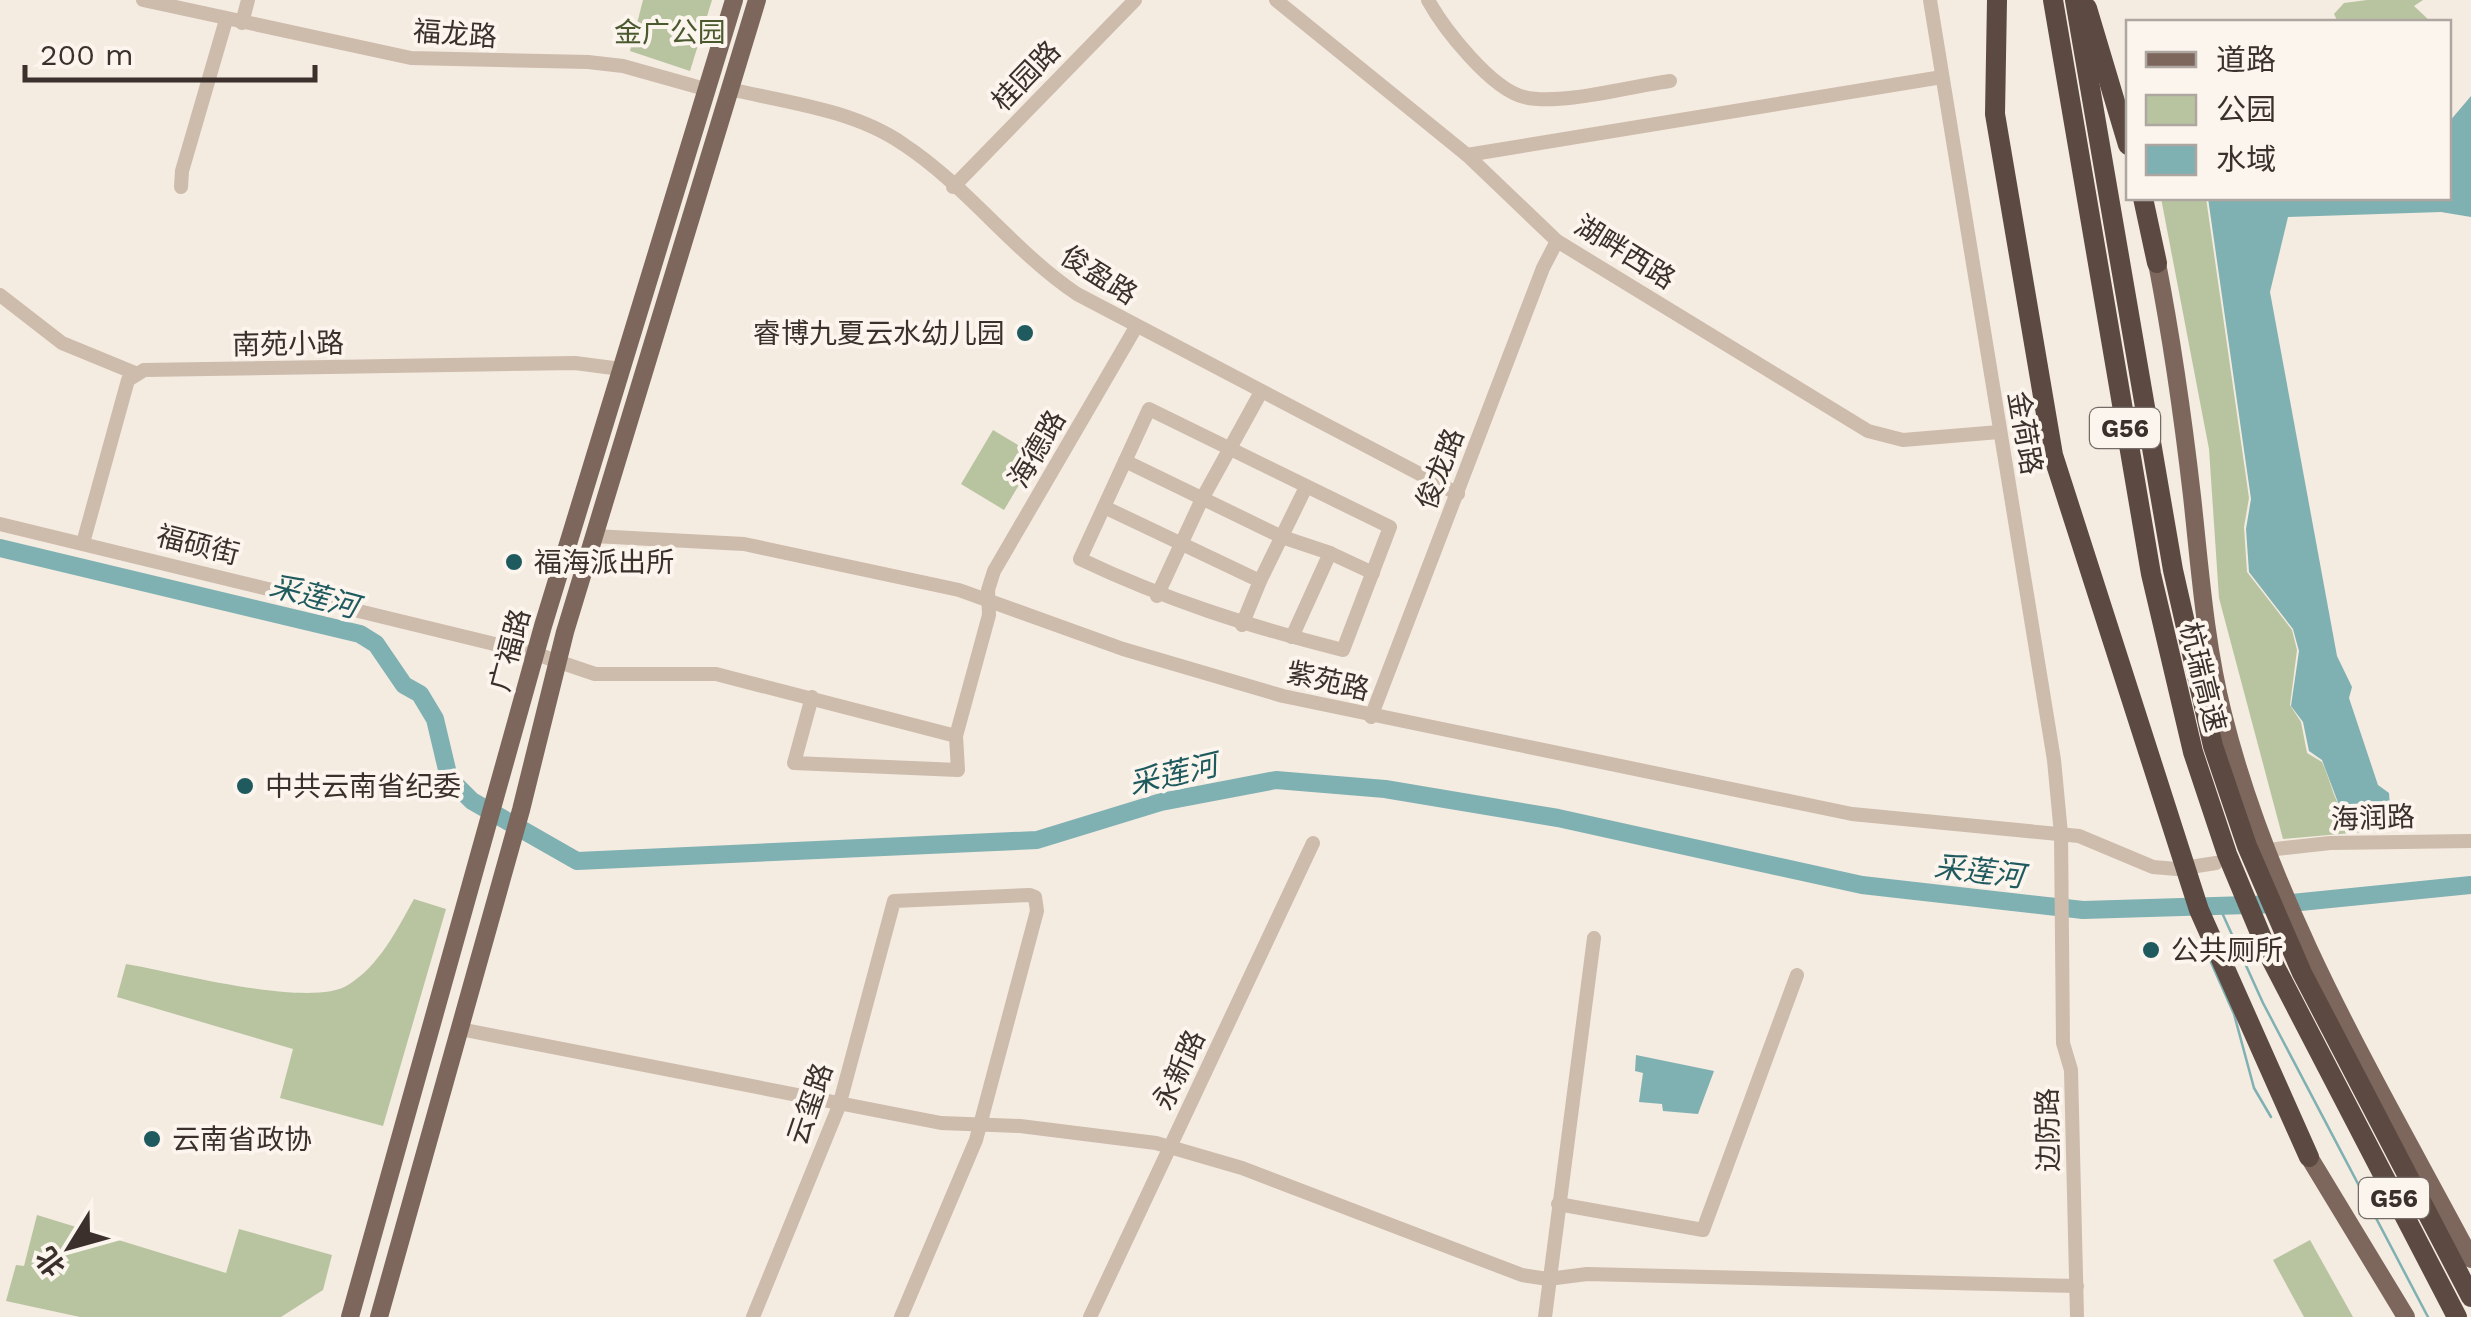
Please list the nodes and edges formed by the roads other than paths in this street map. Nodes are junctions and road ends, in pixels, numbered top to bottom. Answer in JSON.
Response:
{"nodes":[{"id":1,"x":143,"y":0,"type":"edge"},
{"id":2,"x":248,"y":0,"type":"edge"},
{"id":3,"x":734,"y":0,"type":"edge"},
{"id":4,"x":757,"y":0,"type":"edge"},
{"id":5,"x":1136,"y":0,"type":"edge"},
{"id":6,"x":1276,"y":0,"type":"edge"},
{"id":7,"x":1428,"y":0,"type":"edge"},
{"id":8,"x":1930,"y":0,"type":"edge"},
{"id":9,"x":1997,"y":0,"type":"edge"},
{"id":10,"x":2053,"y":0,"type":"edge"},
{"id":11,"x":2075,"y":0,"type":"edge"},
{"id":12,"x":2084,"y":0,"type":"edge"},
{"id":13,"x":234,"y":21,"type":"junction"},
{"id":14,"x":1942,"y":76,"type":"junction"},
{"id":15,"x":1670,"y":80,"type":"dead end"},
{"id":16,"x":705,"y":89,"type":"junction"},
{"id":17,"x":729,"y":89,"type":"junction"},
{"id":18,"x":2126,"y":138,"type":"edge"},
{"id":19,"x":1467,"y":155,"type":"junction"},
{"id":20,"x":182,"y":186,"type":"dead end"},
{"id":21,"x":953,"y":187,"type":"junction"},
{"id":22,"x":2143,"y":200,"type":"edge"},
{"id":23,"x":1558,"y":241,"type":"junction"},
{"id":24,"x":2158,"y":263,"type":"joint"},
{"id":25,"x":0,"y":295,"type":"edge"},
{"id":26,"x":1136,"y":327,"type":"junction"},
{"id":27,"x":621,"y":369,"type":"junction"},
{"id":28,"x":135,"y":373,"type":"junction"},
{"id":29,"x":1261,"y":392,"type":"junction"},
{"id":30,"x":1999,"y":432,"type":"junction"},
{"id":31,"x":1228,"y":450,"type":"junction"},
{"id":32,"x":1125,"y":461,"type":"junction"},
{"id":33,"x":1306,"y":487,"type":"junction"},
{"id":34,"x":1458,"y":494,"type":"junction"},
{"id":35,"x":1202,"y":499,"type":"junction"},
{"id":36,"x":1104,"y":507,"type":"junction"},
{"id":37,"x":0,"y":524,"type":"edge"},
{"id":38,"x":594,"y":536,"type":"junction"},
{"id":39,"x":1282,"y":537,"type":"junction"},
{"id":40,"x":83,"y":543,"type":"junction"},
{"id":41,"x":1180,"y":544,"type":"junction"},
{"id":42,"x":1330,"y":553,"type":"junction"},
{"id":43,"x":1372,"y":573,"type":"junction"},
{"id":44,"x":1260,"y":581,"type":"junction"},
{"id":45,"x":1157,"y":596,"type":"junction"},
{"id":46,"x":990,"y":598,"type":"junction"},
{"id":47,"x":1242,"y":625,"type":"junction"},
{"id":48,"x":1292,"y":637,"type":"junction"},
{"id":49,"x":536,"y":654,"type":"junction"},
{"id":50,"x":557,"y":661,"type":"junction"},
{"id":51,"x":812,"y":696,"type":"junction"},
{"id":52,"x":1371,"y":716,"type":"junction"},
{"id":53,"x":956,"y":736,"type":"junction"},
{"id":54,"x":2061,"y":834,"type":"junction"},
{"id":55,"x":2253,"y":838,"type":"junction"},
{"id":56,"x":2471,"y":841,"type":"edge"},
{"id":57,"x":1313,"y":843,"type":"dead end"},
{"id":58,"x":2276,"y":849,"type":"dead end"},
{"id":59,"x":2220,"y":856,"type":"junction"},
{"id":60,"x":2062,"y":875,"type":"joint"},
{"id":61,"x":1594,"y":938,"type":"dead end"},
{"id":62,"x":1797,"y":975,"type":"dead end"},
{"id":63,"x":460,"y":1029,"type":"junction"},
{"id":64,"x":2358,"y":1065,"type":"junction"},
{"id":65,"x":839,"y":1106,"type":"junction"},
{"id":66,"x":980,"y":1126,"type":"junction"},
{"id":67,"x":1171,"y":1147,"type":"junction"},
{"id":68,"x":2309,"y":1156,"type":"joint"},
{"id":69,"x":1558,"y":1204,"type":"junction"},
{"id":70,"x":2471,"y":1259,"type":"edge"},
{"id":71,"x":1548,"y":1280,"type":"junction"},
{"id":72,"x":2077,"y":1286,"type":"junction"},
{"id":73,"x":2471,"y":1296,"type":"edge"},
{"id":74,"x":350,"y":1317,"type":"edge"},
{"id":75,"x":379,"y":1317,"type":"edge"},
{"id":76,"x":753,"y":1317,"type":"edge"},
{"id":77,"x":901,"y":1317,"type":"edge"},
{"id":78,"x":1090,"y":1317,"type":"edge"},
{"id":79,"x":1545,"y":1317,"type":"edge"},
{"id":80,"x":2077,"y":1317,"type":"edge"},
{"id":81,"x":2406,"y":1317,"type":"edge"},
{"id":82,"x":2457,"y":1317,"type":"edge"}],
"edges":[{"from":1,"to":13,"type":"street","name":"福龙路"},
{"from":2,"to":13,"type":"street"},
{"from":3,"to":16,"type":"main road","name":"广福路"},
{"from":4,"to":17,"type":"main road","name":"广福路"},
{"from":5,"to":21,"type":"street","name":"桂园路"},
{"from":6,"to":19,"type":"street","name":"湖畔西路"},
{"from":7,"to":15,"type":"street"},
{"from":8,"to":14,"type":"street","name":"金荷路"},
{"from":9,"to":68,"type":"highway"},
{"from":10,"to":59,"type":"highway","name":"杭瑞高速","number":"G56"},
{"from":11,"to":55,"type":"highway","name":"杭瑞高速","number":"G56"},
{"from":12,"to":18,"type":"highway"},
{"from":13,"to":16,"type":"street","name":"福龙路"},
{"from":13,"to":20,"type":"street"},
{"from":14,"to":19,"type":"street"},
{"from":14,"to":30,"type":"street","name":"金荷路"},
{"from":16,"to":27,"type":"main road","name":"广福路"},
{"from":17,"to":21,"type":"street","name":"俊盈路"},
{"from":17,"to":38,"type":"main road","name":"广福路"},
{"from":19,"to":23,"type":"street","name":"湖畔西路"},
{"from":21,"to":26,"type":"street","name":"俊盈路"},
{"from":22,"to":24,"type":"highway"},
{"from":23,"to":30,"type":"street","name":"湖畔西路"},
{"from":23,"to":34,"type":"street","name":"俊龙路"},
{"from":24,"to":55,"type":"main road"},
{"from":25,"to":28,"type":"street"},
{"from":26,"to":29,"type":"street","name":"俊盈路"},
{"from":26,"to":46,"type":"street","name":"海德路"},
{"from":27,"to":28,"type":"street","name":"南苑小路"},
{"from":27,"to":49,"type":"main road","name":"广福路"},
{"from":28,"to":40,"type":"street"},
{"from":29,"to":31,"type":"street"},
{"from":29,"to":34,"type":"street","name":"俊盈路"},
{"from":30,"to":54,"type":"street","name":"金荷路"},
{"from":31,"to":32,"type":"street"},
{"from":31,"to":33,"type":"street"},
{"from":31,"to":35,"type":"street"},
{"from":32,"to":35,"type":"street"},
{"from":32,"to":36,"type":"street"},
{"from":33,"to":39,"type":"street"},
{"from":33,"to":43,"type":"street"},
{"from":34,"to":52,"type":"street","name":"俊龙路"},
{"from":35,"to":39,"type":"street"},
{"from":35,"to":41,"type":"street"},
{"from":36,"to":41,"type":"street"},
{"from":36,"to":45,"type":"street"},
{"from":37,"to":40,"type":"street","name":"福硕街"},
{"from":38,"to":46,"type":"street","name":"紫苑路"},
{"from":38,"to":50,"type":"main road","name":"广福路"},
{"from":39,"to":42,"type":"street"},
{"from":39,"to":44,"type":"street"},
{"from":40,"to":49,"type":"street","name":"福硕街"},
{"from":41,"to":44,"type":"street"},
{"from":41,"to":45,"type":"street"},
{"from":42,"to":43,"type":"street"},
{"from":42,"to":48,"type":"street"},
{"from":43,"to":48,"type":"street"},
{"from":44,"to":47,"type":"street"},
{"from":45,"to":47,"type":"street"},
{"from":46,"to":52,"type":"street","name":"紫苑路"},
{"from":46,"to":53,"type":"street","name":"海德路"},
{"from":47,"to":48,"type":"street"},
{"from":49,"to":50,"type":"street","name":"福硕街"},
{"from":49,"to":74,"type":"main road","name":"广福路"},
{"from":50,"to":51,"type":"street","name":"福硕街"},
{"from":50,"to":63,"type":"main road","name":"广福路"},
{"from":51,"to":53,"type":"street","name":"福硕街"},
{"from":51,"to":53,"type":"street","name":"海德路"},
{"from":52,"to":54,"type":"street","name":"紫苑路"},
{"from":54,"to":59,"type":"street"},
{"from":54,"to":60,"type":"street","name":"金荷路"},
{"from":55,"to":64,"type":"highway","name":"杭瑞高速","number":"G56"},
{"from":56,"to":58,"type":"street","name":"海润路"},
{"from":57,"to":67,"type":"street","name":"永新路"},
{"from":59,"to":82,"type":"highway","name":"杭瑞高速","number":"G56"},
{"from":60,"to":72,"type":"street","name":"边防路"},
{"from":61,"to":69,"type":"street"},
{"from":62,"to":69,"type":"street"},
{"from":63,"to":65,"type":"street"},
{"from":63,"to":75,"type":"main road","name":"广福路"},
{"from":64,"to":70,"type":"main road"},
{"from":64,"to":73,"type":"highway","name":"杭瑞高速","number":"G56"},
{"from":65,"to":66,"type":"street"},
{"from":65,"to":66,"type":"street","name":"云玺路"},
{"from":65,"to":76,"type":"street","name":"云玺路"},
{"from":66,"to":67,"type":"street"},
{"from":66,"to":77,"type":"street"},
{"from":67,"to":71,"type":"street"},
{"from":67,"to":78,"type":"street","name":"永新路"},
{"from":68,"to":81,"type":"main road"},
{"from":69,"to":71,"type":"street"},
{"from":71,"to":72,"type":"street"},
{"from":71,"to":79,"type":"street"},
{"from":72,"to":80,"type":"street","name":"边防路"}]}
